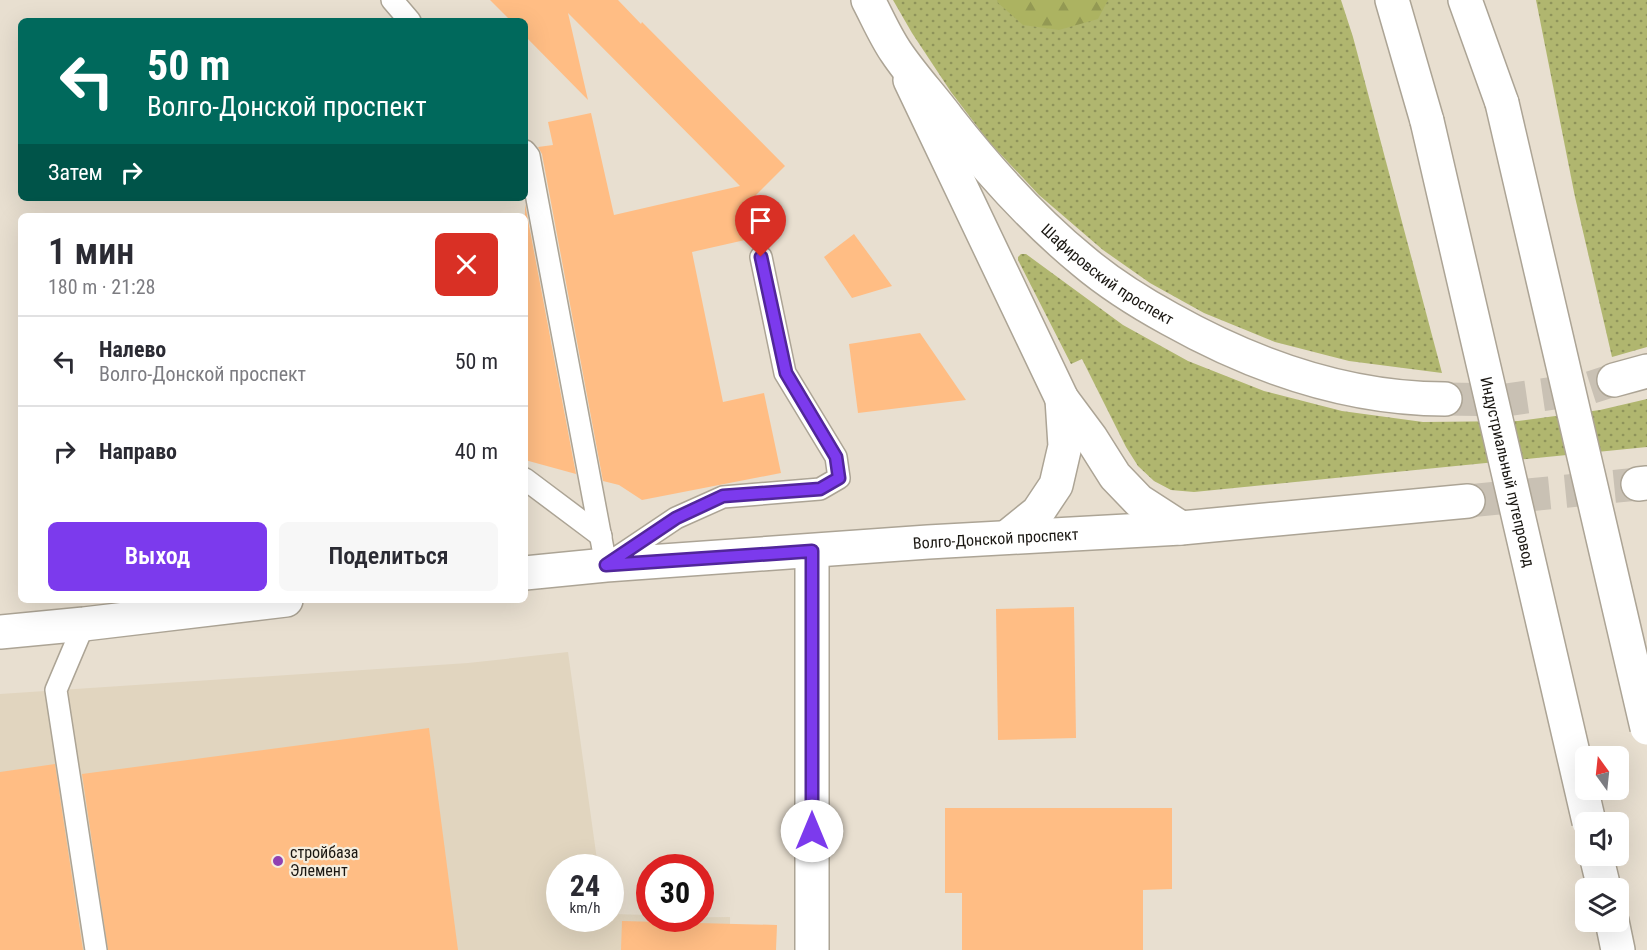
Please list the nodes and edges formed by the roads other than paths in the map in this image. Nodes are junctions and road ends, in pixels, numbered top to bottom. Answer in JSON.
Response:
{"nodes":[{"id":1,"x":392,"y":0,"type":"edge"},
{"id":2,"x":868,"y":0,"type":"edge"},
{"id":3,"x":1392,"y":0,"type":"edge"},
{"id":4,"x":1466,"y":0,"type":"edge"},
{"id":5,"x":1490,"y":0,"type":"edge"},
{"id":6,"x":407,"y":18,"type":"edge"},
{"id":7,"x":896,"y":52,"type":"junction"},
{"id":8,"x":1502,"y":103,"type":"junction"},
{"id":9,"x":528,"y":155,"type":"edge"},
{"id":10,"x":761,"y":257,"type":"dead end"},
{"id":11,"x":1647,"y":371,"type":"edge"},
{"id":12,"x":1614,"y":380,"type":"tunnel mouth"},
{"id":13,"x":1062,"y":399,"type":"junction"},
{"id":14,"x":1445,"y":399,"type":"tunnel mouth"},
{"id":15,"x":528,"y":482,"type":"edge"},
{"id":16,"x":1468,"y":501,"type":"tunnel mouth"},
{"id":17,"x":1181,"y":528,"type":"junction"},
{"id":18,"x":1007,"y":537,"type":"junction"},
{"id":19,"x":604,"y":550,"type":"junction"},
{"id":20,"x":812,"y":551,"type":"junction"},
{"id":21,"x":528,"y":572,"type":"edge"},
{"id":22,"x":261,"y":603,"type":"edge"},
{"id":23,"x":84,"y":624,"type":"junction"},
{"id":24,"x":0,"y":632,"type":"edge"},
{"id":25,"x":1647,"y":728,"type":"edge"},
{"id":26,"x":1587,"y":812,"type":"edge"},
{"id":27,"x":1614,"y":932,"type":"edge"},
{"id":28,"x":96,"y":950,"type":"edge"},
{"id":29,"x":812,"y":950,"type":"edge"},
{"id":30,"x":1618,"y":950,"type":"edge"}],
"edges":[{"from":1,"to":6,"type":"lane"},
{"from":2,"to":7,"type":"main road","name":"Шафировский проспект"},
{"from":3,"to":26,"type":"main road","name":"Индустриальный путепровод","bridge":true},
{"from":4,"to":8,"type":"main road"},
{"from":5,"to":8,"type":"main road"},
{"from":7,"to":13,"type":"main road"},
{"from":7,"to":14,"type":"main road","name":"Шафировский проспект"},
{"from":8,"to":25,"type":"main road","bridge":true},
{"from":9,"to":19,"type":"lane"},
{"from":10,"to":19,"type":"lane"},
{"from":11,"to":12,"type":"main road"},
{"from":13,"to":17,"type":"main road"},
{"from":13,"to":18,"type":"main road"},
{"from":15,"to":19,"type":"lane"},
{"from":16,"to":17,"type":"main road","name":"Волго-Донской проспект"},
{"from":17,"to":18,"type":"main road","name":"Волго-Донской проспект"},
{"from":18,"to":20,"type":"main road","name":"Волго-Донской проспект"},
{"from":19,"to":20,"type":"main road","name":"Волго-Донской проспект"},
{"from":19,"to":21,"type":"main road","name":"Волго-Донской проспект"},
{"from":20,"to":29,"type":"main road"},
{"from":22,"to":23,"type":"main road"},
{"from":23,"to":24,"type":"main road"},
{"from":23,"to":28,"type":"lane"},
{"from":27,"to":30,"type":"main road"}]}
